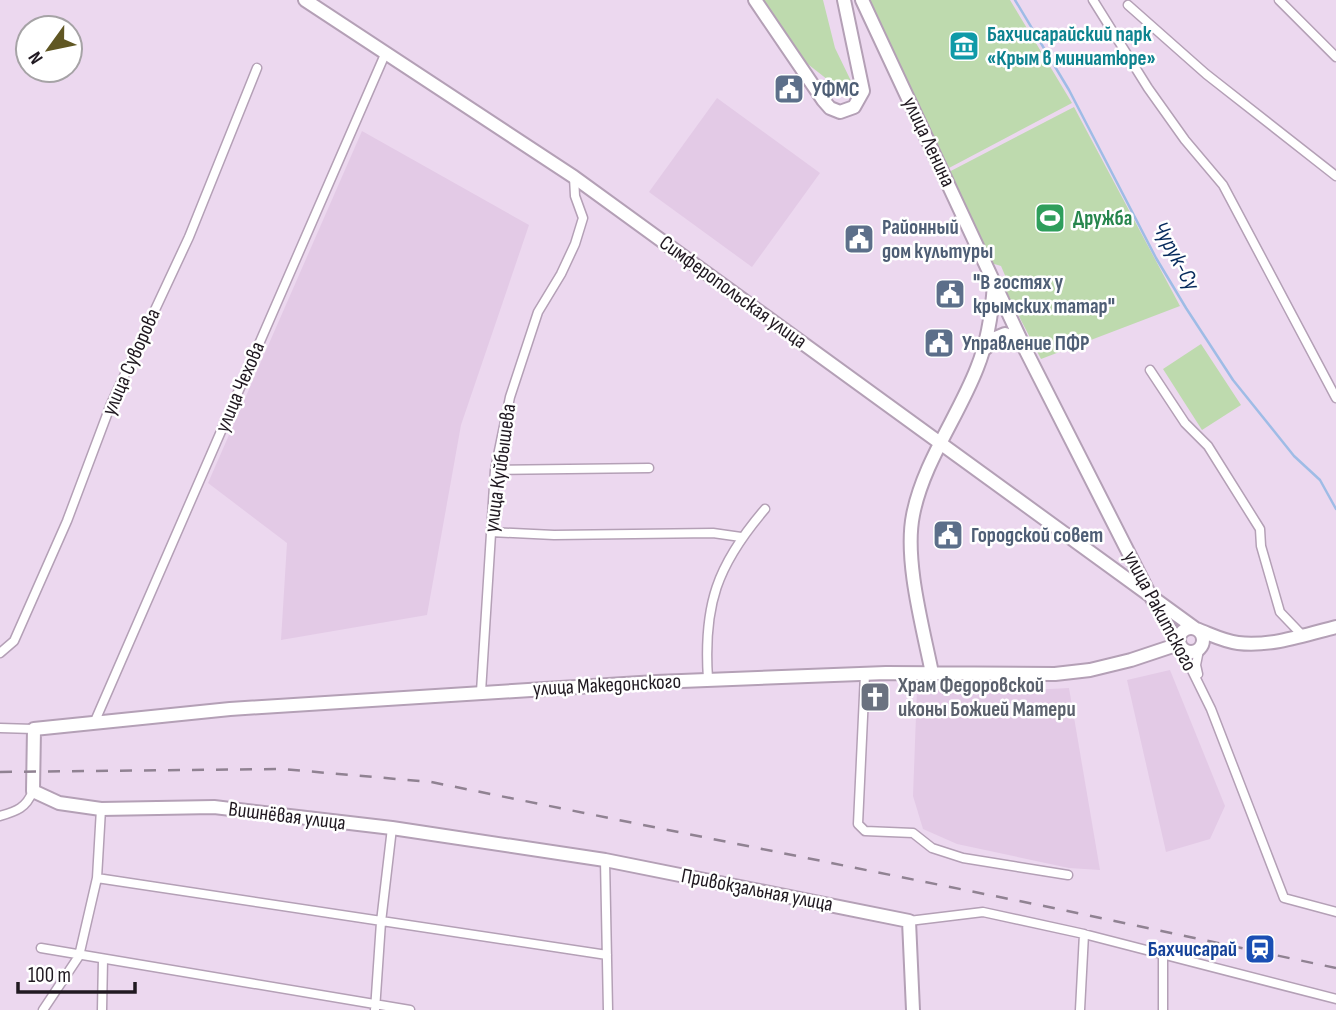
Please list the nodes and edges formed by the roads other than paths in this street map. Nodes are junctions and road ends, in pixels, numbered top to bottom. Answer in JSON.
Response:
{"nodes":[{"id":1,"x":305,"y":0,"type":"edge"},
{"id":2,"x":755,"y":0,"type":"edge"},
{"id":3,"x":844,"y":0,"type":"edge"},
{"id":4,"x":862,"y":0,"type":"edge"},
{"id":5,"x":1093,"y":0,"type":"edge"},
{"id":6,"x":1279,"y":0,"type":"edge"},
{"id":7,"x":1128,"y":5,"type":"dead end"},
{"id":8,"x":386,"y":52,"type":"junction"},
{"id":9,"x":1336,"y":57,"type":"edge"},
{"id":10,"x":257,"y":68,"type":"dead end"},
{"id":11,"x":1336,"y":176,"type":"edge"},
{"id":12,"x":574,"y":177,"type":"junction"},
{"id":13,"x":994,"y":284,"type":"junction"},
{"id":14,"x":1026,"y":351,"type":"junction"},
{"id":15,"x":982,"y":352,"type":"junction"},
{"id":16,"x":1150,"y":370,"type":"dead end"},
{"id":17,"x":1336,"y":398,"type":"edge"},
{"id":18,"x":940,"y":444,"type":"junction"},
{"id":19,"x":649,"y":468,"type":"dead end"},
{"id":20,"x":495,"y":470,"type":"junction"},
{"id":21,"x":765,"y":509,"type":"dead end"},
{"id":22,"x":491,"y":532,"type":"junction"},
{"id":23,"x":741,"y":537,"type":"junction"},
{"id":24,"x":1151,"y":597,"type":"junction"},
{"id":25,"x":1336,"y":627,"type":"edge"},
{"id":26,"x":1196,"y":629,"type":"junction"},
{"id":27,"x":1303,"y":636,"type":"junction"},
{"id":28,"x":1241,"y":643,"type":"junction"},
{"id":29,"x":1179,"y":644,"type":"junction"},
{"id":30,"x":1199,"y":650,"type":"junction"},
{"id":31,"x":0,"y":653,"type":"edge"},
{"id":32,"x":932,"y":673,"type":"junction"},
{"id":33,"x":864,"y":674,"type":"junction"},
{"id":34,"x":708,"y":679,"type":"junction"},
{"id":35,"x":1200,"y":684,"type":"junction"},
{"id":36,"x":481,"y":692,"type":"junction"},
{"id":37,"x":95,"y":721,"type":"junction"},
{"id":38,"x":0,"y":728,"type":"edge"},
{"id":39,"x":34,"y":729,"type":"junction"},
{"id":40,"x":33,"y":791,"type":"junction"},
{"id":41,"x":101,"y":809,"type":"junction"},
{"id":42,"x":0,"y":816,"type":"edge"},
{"id":43,"x":392,"y":828,"type":"junction"},
{"id":44,"x":604,"y":860,"type":"junction"},
{"id":45,"x":1069,"y":876,"type":"dead end"},
{"id":46,"x":97,"y":878,"type":"junction"},
{"id":47,"x":1336,"y":912,"type":"edge"},
{"id":48,"x":909,"y":921,"type":"junction"},
{"id":49,"x":381,"y":922,"type":"junction"},
{"id":50,"x":1084,"y":934,"type":"junction"},
{"id":51,"x":41,"y":948,"type":"dead end"},
{"id":52,"x":1163,"y":954,"type":"junction"},
{"id":53,"x":607,"y":955,"type":"junction"},
{"id":54,"x":79,"y":956,"type":"junction"},
{"id":55,"x":103,"y":959,"type":"junction"},
{"id":56,"x":1336,"y":999,"type":"edge"},
{"id":57,"x":375,"y":1007,"type":"edge"},
{"id":58,"x":43,"y":1010,"type":"edge"},
{"id":59,"x":102,"y":1010,"type":"edge"},
{"id":60,"x":410,"y":1010,"type":"edge"},
{"id":61,"x":608,"y":1010,"type":"edge"},
{"id":62,"x":913,"y":1010,"type":"edge"},
{"id":63,"x":1080,"y":1010,"type":"edge"},
{"id":64,"x":1163,"y":1010,"type":"edge"}],
"edges":[{"from":1,"to":8,"type":"main road","name":"Симферопольская улица"},
{"from":2,"to":3,"type":"main road"},
{"from":4,"to":13,"type":"main road","name":"улица Ленина"},
{"from":5,"to":17,"type":"street"},
{"from":6,"to":9,"type":"street"},
{"from":7,"to":11,"type":"street"},
{"from":8,"to":12,"type":"main road","name":"Симферопольская улица"},
{"from":8,"to":37,"type":"street","name":"улица Чехова"},
{"from":10,"to":31,"type":"street","name":"улица Суворова"},
{"from":12,"to":18,"type":"main road","name":"Симферопольская улица"},
{"from":12,"to":20,"type":"street","name":"улица Куйбышева"},
{"from":13,"to":14,"type":"main road","name":"улица Ракитского"},
{"from":13,"to":15,"type":"main road"},
{"from":14,"to":15,"type":"main road"},
{"from":14,"to":24,"type":"main road","name":"улица Ракитского"},
{"from":15,"to":18,"type":"main road"},
{"from":16,"to":27,"type":"street"},
{"from":18,"to":24,"type":"main road","name":"Симферопольская улица"},
{"from":18,"to":32,"type":"main road"},
{"from":19,"to":20,"type":"street"},
{"from":20,"to":22,"type":"street","name":"улица Куйбышева"},
{"from":21,"to":23,"type":"street"},
{"from":22,"to":23,"type":"street"},
{"from":22,"to":36,"type":"street","name":"улица Куйбышева"},
{"from":23,"to":34,"type":"street"},
{"from":24,"to":26,"type":"main road","name":"Симферопольская улица"},
{"from":24,"to":29,"type":"main road","name":"улица Ракитского"},
{"from":25,"to":27,"type":"main road"},
{"from":26,"to":28,"type":"main road","name":"Симферопольская улица"},
{"from":26,"to":29,"type":"main road"},
{"from":26,"to":30,"type":"main road"},
{"from":27,"to":28,"type":"main road"},
{"from":28,"to":30,"type":"main road"},
{"from":29,"to":30,"type":"main road"},
{"from":29,"to":32,"type":"main road","name":"улица Македонского"},
{"from":29,"to":35,"type":"street","name":"улица Ракитского"},
{"from":30,"to":35,"type":"street"},
{"from":32,"to":33,"type":"main road","name":"улица Македонского"},
{"from":33,"to":34,"type":"main road","name":"улица Македонского"},
{"from":33,"to":45,"type":"street"},
{"from":34,"to":36,"type":"main road","name":"улица Македонского"},
{"from":35,"to":47,"type":"street","name":"улица Ракитского"},
{"from":36,"to":37,"type":"main road","name":"улица Македонского"},
{"from":37,"to":39,"type":"main road","name":"улица Македонского"},
{"from":38,"to":39,"type":"street"},
{"from":39,"to":40,"type":"main road"},
{"from":40,"to":41,"type":"main road","name":"Вишнёвая улица"},
{"from":40,"to":42,"type":"street"},
{"from":41,"to":43,"type":"main road","name":"Вишнёвая улица"},
{"from":41,"to":46,"type":"street"},
{"from":43,"to":44,"type":"main road","name":"Вишнёвая улица"},
{"from":43,"to":49,"type":"street"},
{"from":44,"to":48,"type":"main road","name":"Привокзальная улица"},
{"from":44,"to":53,"type":"street"},
{"from":46,"to":49,"type":"street"},
{"from":46,"to":54,"type":"street"},
{"from":48,"to":50,"type":"street"},
{"from":48,"to":62,"type":"main road"},
{"from":49,"to":53,"type":"street"},
{"from":49,"to":57,"type":"street"},
{"from":50,"to":52,"type":"street"},
{"from":50,"to":63,"type":"street"},
{"from":51,"to":54,"type":"street"},
{"from":52,"to":56,"type":"street"},
{"from":52,"to":64,"type":"street"},
{"from":53,"to":61,"type":"street"},
{"from":54,"to":55,"type":"street"},
{"from":54,"to":58,"type":"street"},
{"from":55,"to":57,"type":"street"},
{"from":55,"to":59,"type":"street"},
{"from":57,"to":60,"type":"street"}]}
